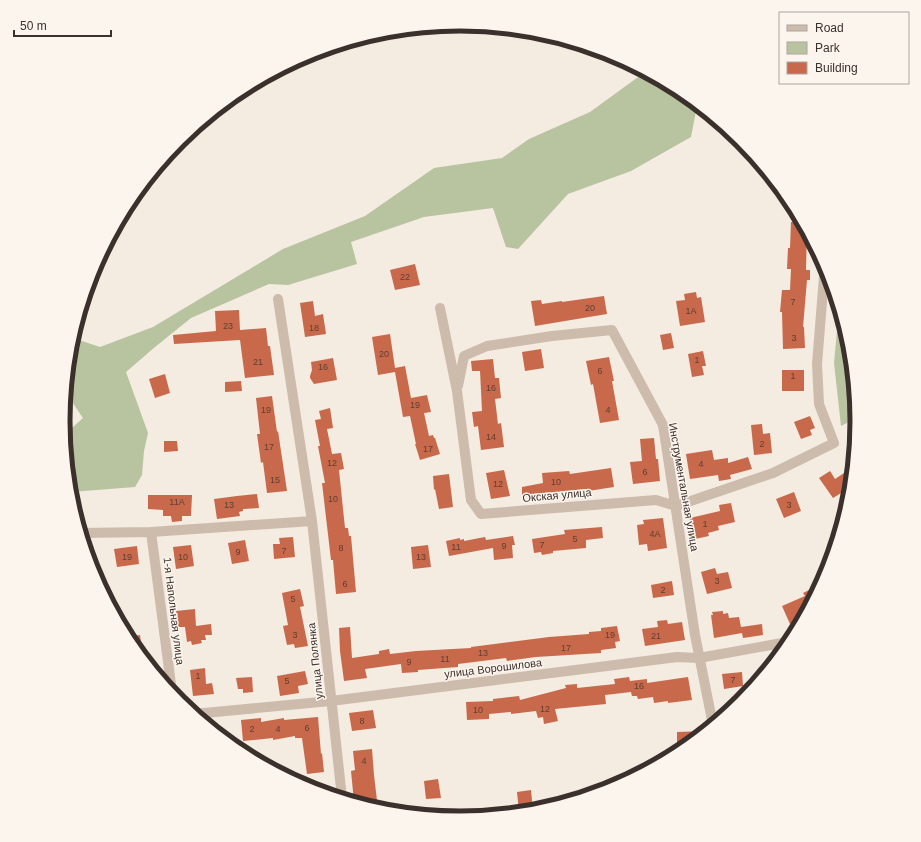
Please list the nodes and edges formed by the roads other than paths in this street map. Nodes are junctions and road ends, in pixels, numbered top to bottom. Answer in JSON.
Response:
{"nodes":[{"id":1,"x":823,"y":277,"type":"edge"},
{"id":2,"x":278,"y":299,"type":"dead end"},
{"id":3,"x":440,"y":308,"type":"dead end"},
{"id":4,"x":457,"y":391,"type":"junction"},
{"id":5,"x":676,"y":506,"type":"junction"},
{"id":6,"x":312,"y":521,"type":"junction"},
{"id":7,"x":151,"y":532,"type":"junction"},
{"id":8,"x":87,"y":533,"type":"edge"},
{"id":9,"x":781,"y":643,"type":"edge"},
{"id":10,"x":699,"y":658,"type":"junction"},
{"id":11,"x":171,"y":682,"type":"edge"},
{"id":12,"x":331,"y":701,"type":"junction"},
{"id":13,"x":202,"y":713,"type":"edge"},
{"id":14,"x":712,"y":719,"type":"edge"},
{"id":15,"x":341,"y":792,"type":"edge"}],
"edges":[{"from":1,"to":5,"type":"street"},
{"from":2,"to":6,"type":"street","name":"улица Полянка"},
{"from":3,"to":4,"type":"street","name":"Окская улица"},
{"from":4,"to":5,"type":"street","name":"Окская улица"},
{"from":4,"to":5,"type":"street","name":"Инструментальная улица"},
{"from":5,"to":10,"type":"street","name":"Инструментальная улица"},
{"from":6,"to":7,"type":"street"},
{"from":6,"to":12,"type":"street","name":"улица Полянка"},
{"from":7,"to":8,"type":"street"},
{"from":7,"to":11,"type":"street","name":"1-я Напольная улица"},
{"from":9,"to":10,"type":"street","name":"улица Ворошилова"},
{"from":10,"to":12,"type":"street","name":"улица Ворошилова"},
{"from":10,"to":14,"type":"street","name":"Инструментальная улица"},
{"from":12,"to":13,"type":"street","name":"улица Ворошилова"},
{"from":12,"to":15,"type":"street","name":"улица Полянка"}]}
